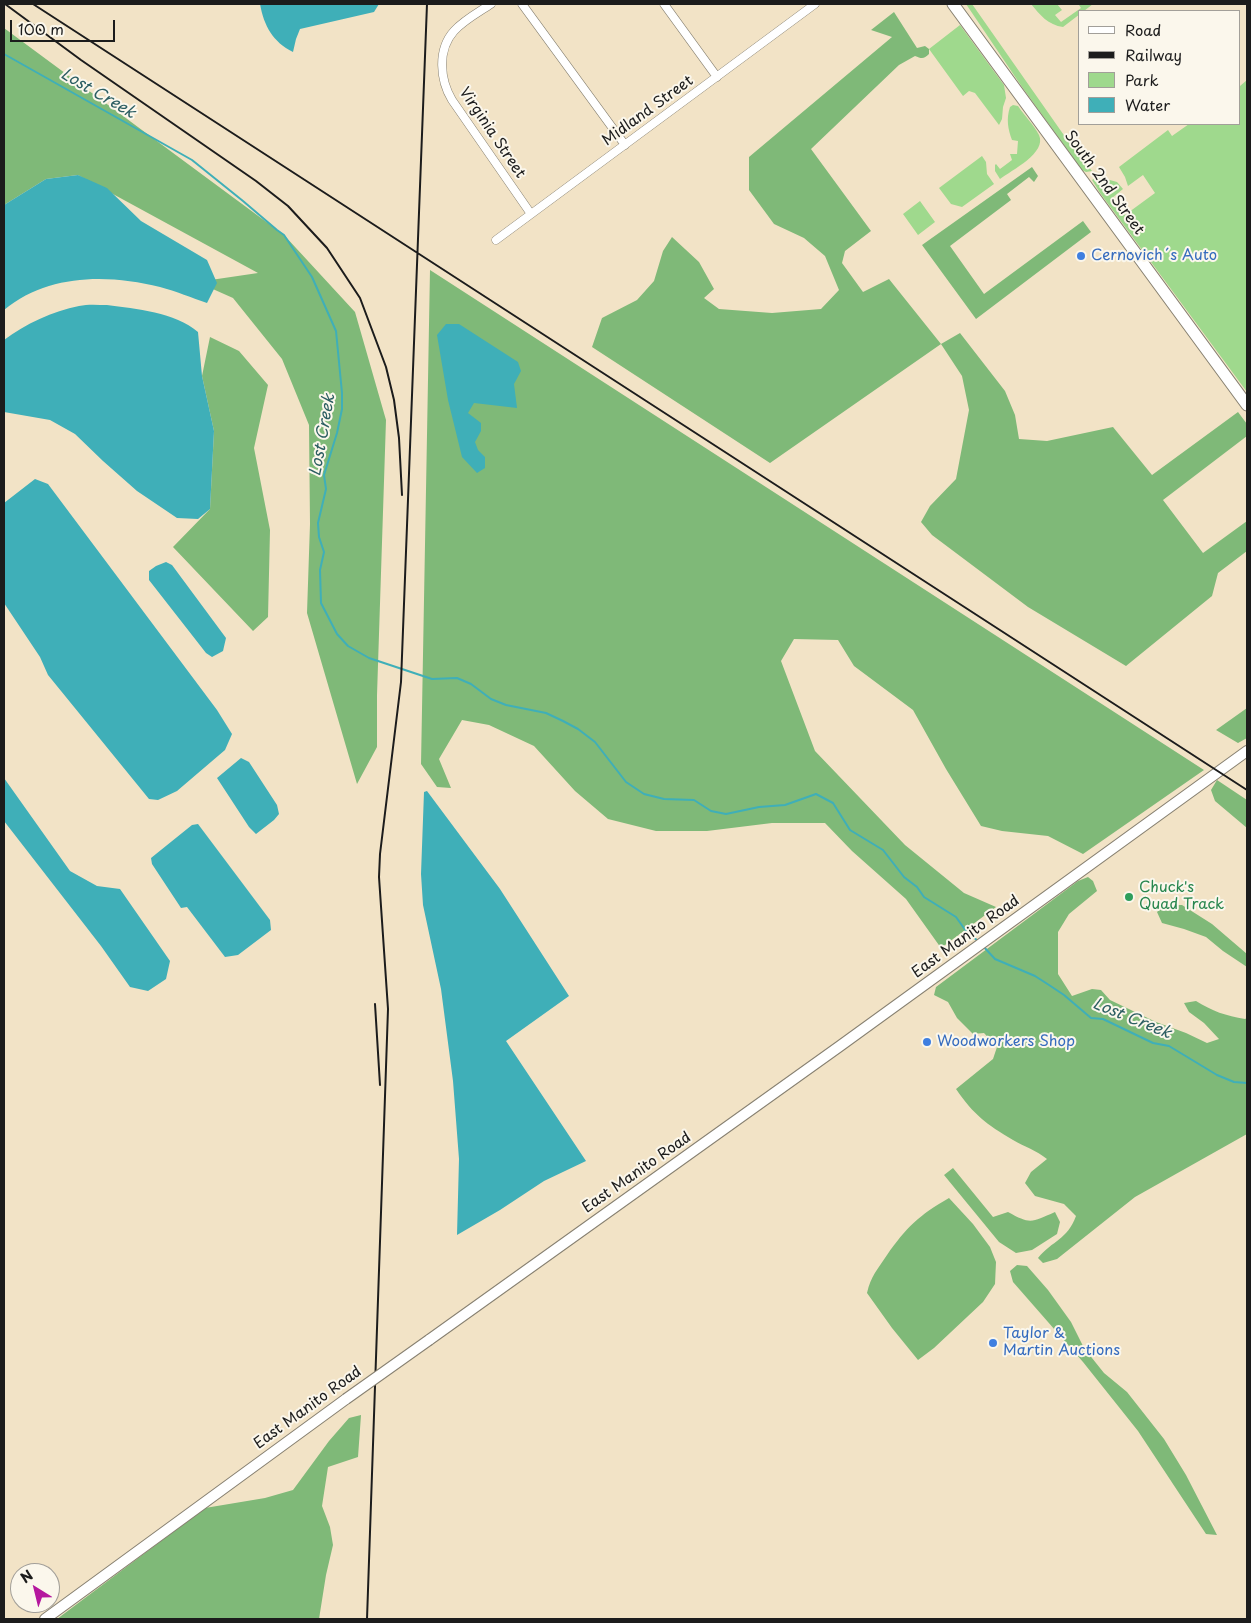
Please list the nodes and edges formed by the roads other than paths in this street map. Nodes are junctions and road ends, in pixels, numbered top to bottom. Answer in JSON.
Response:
{"nodes":[{"id":1,"x":491,"y":4,"type":"edge"},
{"id":2,"x":522,"y":4,"type":"edge"},
{"id":3,"x":664,"y":4,"type":"edge"},
{"id":4,"x":953,"y":4,"type":"edge"},
{"id":5,"x":810,"y":5,"type":"edge"},
{"id":6,"x":717,"y":77,"type":"junction"},
{"id":7,"x":625,"y":145,"type":"junction"},
{"id":8,"x":531,"y":214,"type":"junction"},
{"id":9,"x":496,"y":240,"type":"dead end"},
{"id":10,"x":1247,"y":405,"type":"edge"},
{"id":11,"x":1247,"y":751,"type":"edge"},
{"id":12,"x":45,"y":1619,"type":"edge"}],
"edges":[{"from":1,"to":8,"type":"street","name":"Virginia Street"},
{"from":2,"to":7,"type":"street"},
{"from":3,"to":6,"type":"street"},
{"from":4,"to":10,"type":"main road","name":"South 2nd Street"},
{"from":5,"to":6,"type":"street","name":"Midland Street"},
{"from":6,"to":7,"type":"street","name":"Midland Street"},
{"from":7,"to":8,"type":"street","name":"Midland Street"},
{"from":8,"to":9,"type":"street","name":"Midland Street"},
{"from":11,"to":12,"type":"street","name":"East Manito Road","bridge":true}]}
